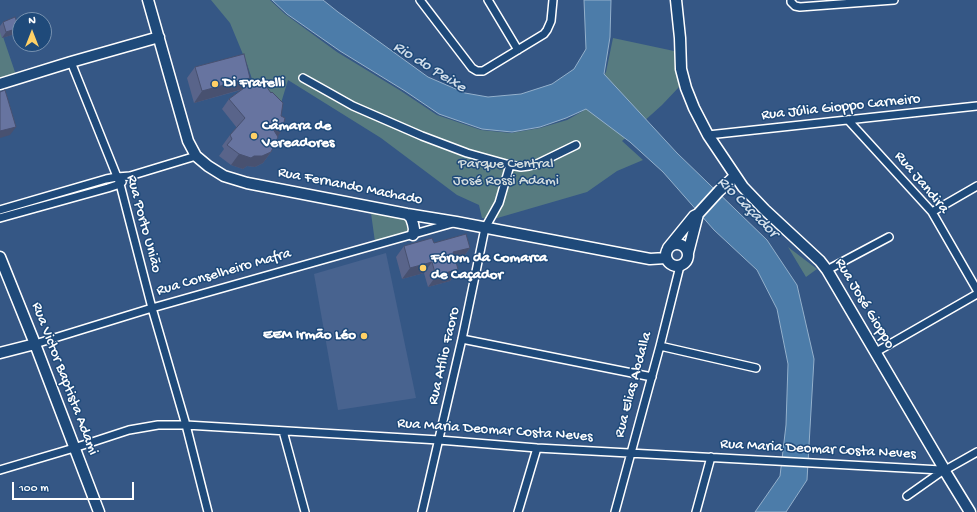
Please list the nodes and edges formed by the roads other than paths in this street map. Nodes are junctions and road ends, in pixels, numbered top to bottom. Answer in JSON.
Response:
{"nodes":[{"id":1,"x":148,"y":0,"type":"edge"},
{"id":2,"x":420,"y":0,"type":"edge"},
{"id":3,"x":488,"y":0,"type":"edge"},
{"id":4,"x":553,"y":0,"type":"edge"},
{"id":5,"x":676,"y":0,"type":"edge"},
{"id":6,"x":894,"y":0,"type":"edge"},
{"id":7,"x":791,"y":1,"type":"edge"},
{"id":8,"x":159,"y":37,"type":"junction"},
{"id":9,"x":518,"y":50,"type":"junction"},
{"id":10,"x":71,"y":62,"type":"junction"},
{"id":11,"x":303,"y":78,"type":"dead end"},
{"id":12,"x":0,"y":84,"type":"edge"},
{"id":13,"x":977,"y":106,"type":"edge"},
{"id":14,"x":848,"y":120,"type":"junction"},
{"id":15,"x":708,"y":135,"type":"junction"},
{"id":16,"x":576,"y":145,"type":"dead end"},
{"id":17,"x":196,"y":156,"type":"junction"},
{"id":18,"x":510,"y":165,"type":"junction"},
{"id":19,"x":117,"y":176,"type":"junction"},
{"id":20,"x":130,"y":176,"type":"junction"},
{"id":21,"x":735,"y":176,"type":"junction"},
{"id":22,"x":120,"y":184,"type":"junction"},
{"id":23,"x":977,"y":186,"type":"edge"},
{"id":24,"x":48,"y":196,"type":"junction"},
{"id":25,"x":52,"y":204,"type":"junction"},
{"id":26,"x":0,"y":210,"type":"edge"},
{"id":27,"x":932,"y":212,"type":"junction"},
{"id":28,"x":699,"y":213,"type":"junction"},
{"id":29,"x":407,"y":214,"type":"junction"},
{"id":30,"x":0,"y":218,"type":"edge"},
{"id":31,"x":456,"y":222,"type":"junction"},
{"id":32,"x":485,"y":228,"type":"junction"},
{"id":33,"x":412,"y":235,"type":"junction"},
{"id":34,"x":889,"y":237,"type":"dead end"},
{"id":35,"x":668,"y":248,"type":"junction"},
{"id":36,"x":688,"y":253,"type":"junction"},
{"id":37,"x":0,"y":257,"type":"edge"},
{"id":38,"x":666,"y":258,"type":"junction"},
{"id":39,"x":680,"y":266,"type":"junction"},
{"id":40,"x":828,"y":270,"type":"junction"},
{"id":41,"x":977,"y":290,"type":"edge"},
{"id":42,"x":977,"y":294,"type":"edge"},
{"id":43,"x":152,"y":308,"type":"junction"},
{"id":44,"x":462,"y":339,"type":"junction"},
{"id":45,"x":35,"y":344,"type":"junction"},
{"id":46,"x":660,"y":346,"type":"junction"},
{"id":47,"x":876,"y":352,"type":"junction"},
{"id":48,"x":0,"y":353,"type":"edge"},
{"id":49,"x":756,"y":368,"type":"dead end"},
{"id":50,"x":652,"y":377,"type":"junction"},
{"id":51,"x":186,"y":425,"type":"junction"},
{"id":52,"x":283,"y":431,"type":"junction"},
{"id":53,"x":439,"y":440,"type":"junction"},
{"id":54,"x":74,"y":448,"type":"junction"},
{"id":55,"x":537,"y":448,"type":"junction"},
{"id":56,"x":977,"y":452,"type":"edge"},
{"id":57,"x":631,"y":453,"type":"junction"},
{"id":58,"x":711,"y":457,"type":"junction"},
{"id":59,"x":0,"y":470,"type":"edge"},
{"id":60,"x":944,"y":470,"type":"junction"},
{"id":61,"x":907,"y":496,"type":"dead end"},
{"id":62,"x":99,"y":512,"type":"edge"},
{"id":63,"x":208,"y":512,"type":"edge"},
{"id":64,"x":304,"y":512,"type":"edge"},
{"id":65,"x":422,"y":512,"type":"edge"},
{"id":66,"x":518,"y":512,"type":"edge"},
{"id":67,"x":615,"y":512,"type":"edge"},
{"id":68,"x":696,"y":512,"type":"edge"},
{"id":69,"x":970,"y":512,"type":"edge"}],
"edges":[{"from":1,"to":8,"type":"main road","name":"Rua Fernando Machado"},
{"from":2,"to":9,"type":"street"},
{"from":3,"to":9,"type":"street"},
{"from":4,"to":9,"type":"street"},
{"from":5,"to":15,"type":"main road","name":"Rua José Gioppo"},
{"from":6,"to":7,"type":"street"},
{"from":8,"to":10,"type":"main road"},
{"from":8,"to":17,"type":"main road","name":"Rua Fernando Machado"},
{"from":10,"to":12,"type":"main road"},
{"from":10,"to":19,"type":"street","name":"Rua Porto União"},
{"from":11,"to":18,"type":"street"},
{"from":13,"to":14,"type":"street","name":"Rua Júlia Gioppo Carneiro"},
{"from":14,"to":15,"type":"street","name":"Rua Júlia Gioppo Carneiro"},
{"from":14,"to":27,"type":"street","name":"Rua Jandira"},
{"from":15,"to":21,"type":"main road","name":"Rua José Gioppo"},
{"from":16,"to":18,"type":"street"},
{"from":17,"to":20,"type":"street"},
{"from":17,"to":29,"type":"main road","name":"Rua Fernando Machado"},
{"from":18,"to":32,"type":"street","name":"Rua Atílio Faoro"},
{"from":19,"to":20,"type":"street"},
{"from":19,"to":22,"type":"street","name":"Rua Porto União"},
{"from":19,"to":24,"type":"street"},
{"from":20,"to":22,"type":"street"},
{"from":21,"to":28,"type":"main road"},
{"from":21,"to":40,"type":"main road","name":"Rua José Gioppo"},
{"from":22,"to":25,"type":"street"},
{"from":22,"to":43,"type":"street","name":"Rua Porto União"},
{"from":23,"to":27,"type":"street"},
{"from":24,"to":25,"type":"street"},
{"from":24,"to":26,"type":"street"},
{"from":25,"to":30,"type":"street"},
{"from":27,"to":41,"type":"street","name":"Rua Jandira"},
{"from":28,"to":35,"type":"main road"},
{"from":28,"to":36,"type":"main road"},
{"from":29,"to":31,"type":"main road","name":"Rua Fernando Machado"},
{"from":29,"to":33,"type":"main road"},
{"from":31,"to":32,"type":"main road","name":"Rua Fernando Machado"},
{"from":31,"to":33,"type":"street","name":"Rua Conselheiro Mafra"},
{"from":32,"to":38,"type":"main road","name":"Rua Fernando Machado"},
{"from":32,"to":44,"type":"street","name":"Rua Atílio Faoro"},
{"from":33,"to":43,"type":"street","name":"Rua Conselheiro Mafra"},
{"from":34,"to":40,"type":"street"},
{"from":35,"to":36,"type":"main road"},
{"from":35,"to":38,"type":"main road"},
{"from":36,"to":39,"type":"main road"},
{"from":37,"to":45,"type":"main road","name":"Rua Victor Baptista Adami"},
{"from":38,"to":39,"type":"main road"},
{"from":39,"to":46,"type":"street","name":"Rua Elias Abdalla"},
{"from":40,"to":47,"type":"main road","name":"Rua José Gioppo"},
{"from":42,"to":47,"type":"street"},
{"from":43,"to":45,"type":"street","name":"Rua Conselheiro Mafra"},
{"from":43,"to":51,"type":"street","name":"Rua Porto União"},
{"from":44,"to":50,"type":"street"},
{"from":44,"to":53,"type":"street","name":"Rua Atílio Faoro"},
{"from":45,"to":48,"type":"main road","name":"Rua Conselheiro Mafra"},
{"from":45,"to":54,"type":"main road","name":"Rua Victor Baptista Adami"},
{"from":46,"to":49,"type":"street"},
{"from":46,"to":50,"type":"street","name":"Rua Elias Abdalla"},
{"from":47,"to":60,"type":"main road","name":"Rua José Gioppo"},
{"from":50,"to":57,"type":"street","name":"Rua Elias Abdalla"},
{"from":51,"to":52,"type":"street","name":"Rua Maria Deomar Costa Neves"},
{"from":51,"to":54,"type":"street","name":"Rua Maria Deomar Costa Neves"},
{"from":51,"to":63,"type":"street","name":"Rua Porto União"},
{"from":52,"to":53,"type":"street","name":"Rua Maria Deomar Costa Neves"},
{"from":52,"to":64,"type":"street"},
{"from":53,"to":55,"type":"street","name":"Rua Maria Deomar Costa Neves"},
{"from":53,"to":65,"type":"street","name":"Rua Atílio Faoro"},
{"from":54,"to":59,"type":"street","name":"Rua Maria Deomar Costa Neves"},
{"from":54,"to":62,"type":"main road","name":"Rua Victor Baptista Adami"},
{"from":55,"to":57,"type":"street","name":"Rua Maria Deomar Costa Neves"},
{"from":55,"to":66,"type":"street"},
{"from":56,"to":60,"type":"street"},
{"from":57,"to":58,"type":"street","name":"Rua Maria Deomar Costa Neves"},
{"from":57,"to":67,"type":"street","name":"Rua Elias Abdalla"},
{"from":58,"to":60,"type":"street","name":"Rua Maria Deomar Costa Neves"},
{"from":58,"to":68,"type":"street"},
{"from":60,"to":61,"type":"street"},
{"from":60,"to":69,"type":"main road","name":"Rua José Gioppo"}]}
